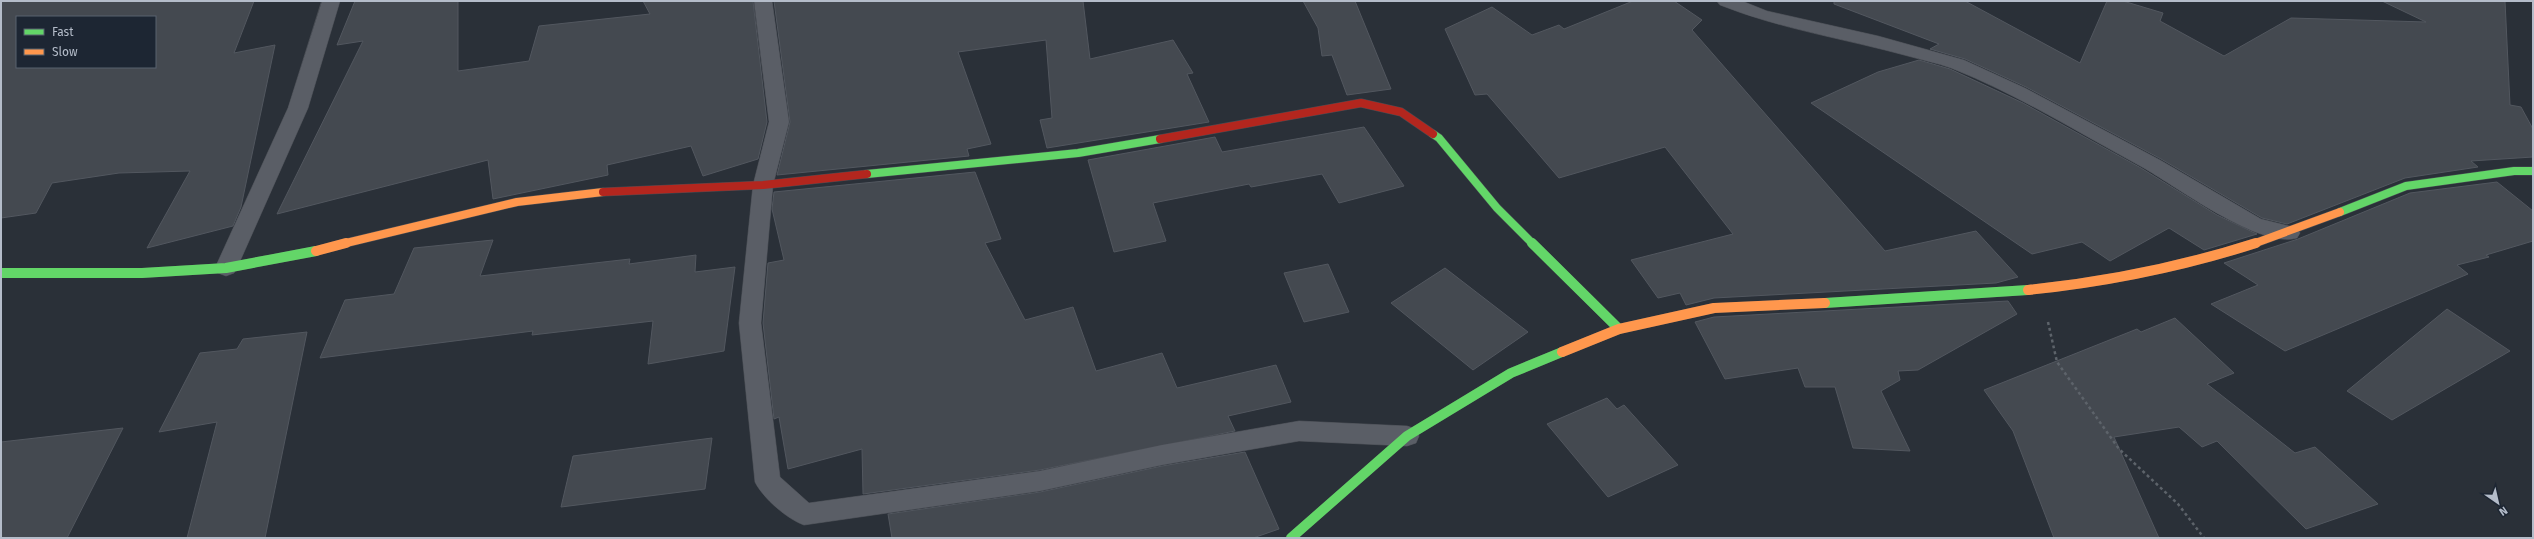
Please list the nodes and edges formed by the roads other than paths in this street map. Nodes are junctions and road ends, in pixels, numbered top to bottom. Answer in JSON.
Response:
{"nodes":[{"id":1,"x":331,"y":1,"type":"edge"},
{"id":2,"x":763,"y":1,"type":"edge"},
{"id":3,"x":1726,"y":1,"type":"edge"},
{"id":4,"x":2533,"y":171,"type":"edge"},
{"id":5,"x":763,"y":185,"type":"junction"},
{"id":6,"x":2289,"y":233,"type":"junction"},
{"id":7,"x":226,"y":268,"type":"junction"},
{"id":8,"x":1,"y":273,"type":"edge"},
{"id":9,"x":1619,"y":329,"type":"junction"},
{"id":10,"x":1407,"y":436,"type":"junction"},
{"id":11,"x":1291,"y":538,"type":"edge"}],
"edges":[{"from":1,"to":7,"type":"street"},
{"from":2,"to":5,"type":"street"},
{"from":3,"to":6,"type":"street"},
{"from":4,"to":6,"type":"street"},
{"from":5,"to":7,"type":"street"},
{"from":5,"to":9,"type":"street"},
{"from":5,"to":10,"type":"street"},
{"from":6,"to":9,"type":"street"},
{"from":7,"to":8,"type":"street"},
{"from":9,"to":10,"type":"street"},
{"from":10,"to":11,"type":"street"}]}
